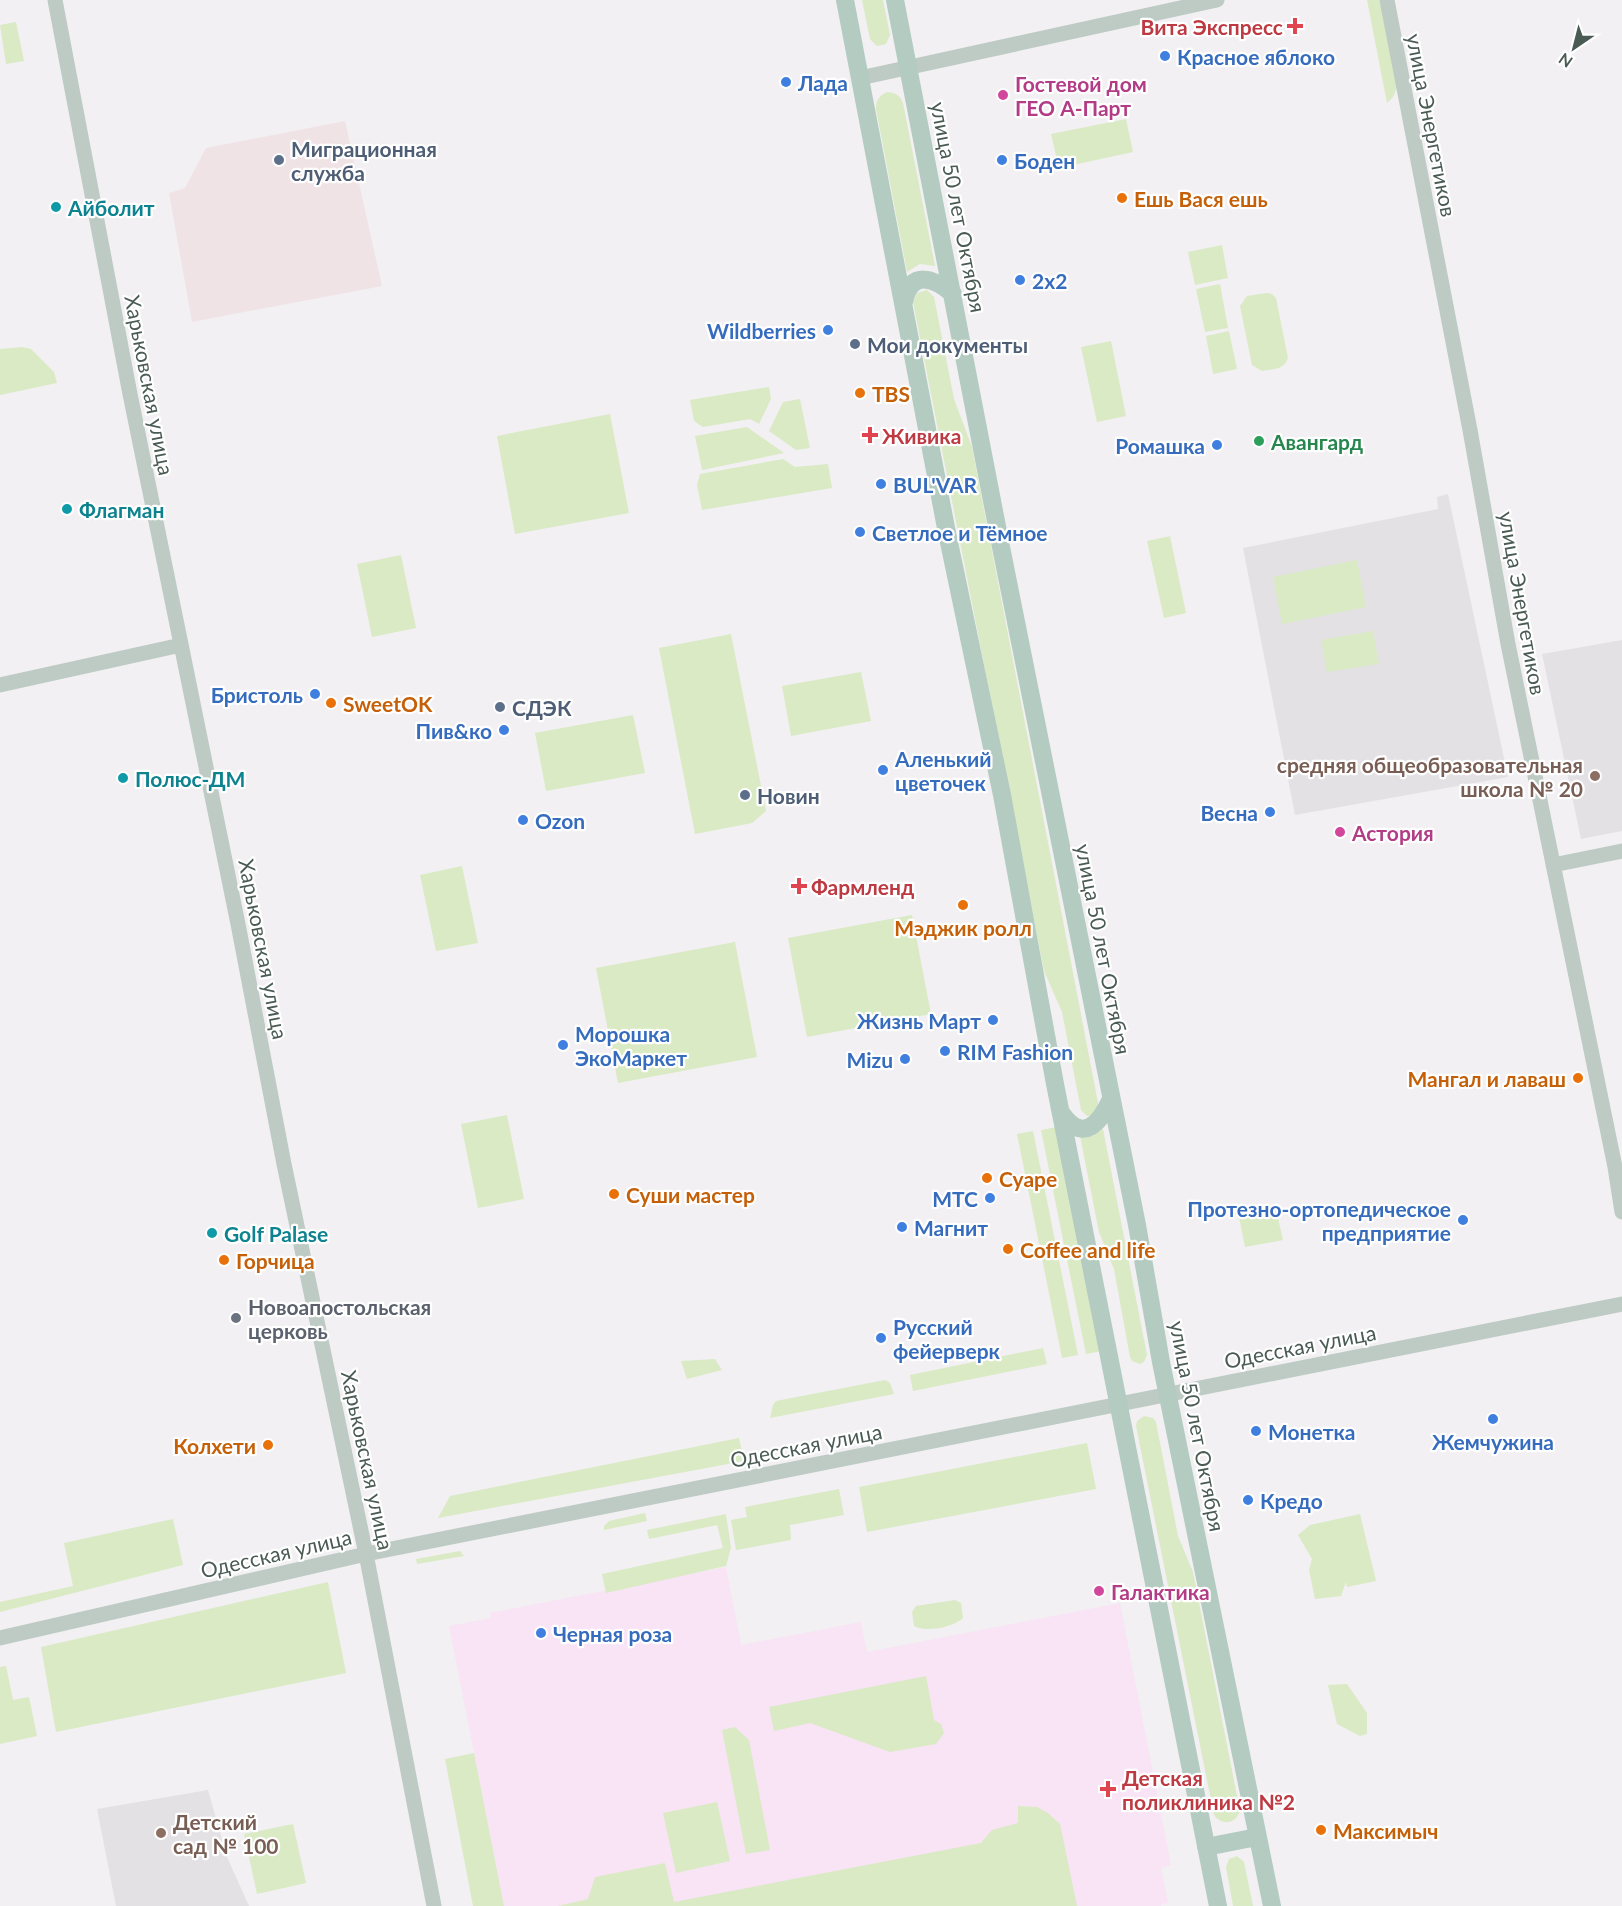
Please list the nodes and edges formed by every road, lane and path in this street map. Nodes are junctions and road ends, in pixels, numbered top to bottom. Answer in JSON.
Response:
{"nodes":[{"id":1,"x":55,"y":0,"type":"edge"},
{"id":2,"x":845,"y":0,"type":"edge"},
{"id":3,"x":895,"y":0,"type":"edge"},
{"id":4,"x":1217,"y":0,"type":"edge"},
{"id":5,"x":1386,"y":0,"type":"edge"},
{"id":6,"x":909,"y":68,"type":"junction"},
{"id":7,"x":860,"y":78,"type":"junction"},
{"id":8,"x":953,"y":294,"type":"junction"},
{"id":9,"x":904,"y":302,"type":"junction"},
{"id":10,"x":181,"y":645,"type":"junction"},
{"id":11,"x":0,"y":685,"type":"edge"},
{"id":12,"x":1622,"y":851,"type":"edge"},
{"id":13,"x":1553,"y":865,"type":"junction"},
{"id":14,"x":1111,"y":1100,"type":"junction"},
{"id":15,"x":1062,"y":1114,"type":"junction"},
{"id":16,"x":1622,"y":1212,"type":"edge"},
{"id":17,"x":1622,"y":1304,"type":"edge"},
{"id":18,"x":1168,"y":1393,"type":"junction"},
{"id":19,"x":1118,"y":1403,"type":"junction"},
{"id":20,"x":366,"y":1554,"type":"junction"},
{"id":21,"x":0,"y":1638,"type":"edge"},
{"id":22,"x":1257,"y":1838,"type":"junction"},
{"id":23,"x":1206,"y":1847,"type":"junction"},
{"id":24,"x":434,"y":1906,"type":"edge"},
{"id":25,"x":1218,"y":1906,"type":"edge"},
{"id":26,"x":1272,"y":1906,"type":"edge"}],
"edges":[{"from":1,"to":10,"type":"street","name":"Харьковская улица"},
{"from":2,"to":7,"type":"main road"},
{"from":3,"to":6,"type":"main road","name":"улица 50 лет Октября"},
{"from":4,"to":6,"type":"street"},
{"from":5,"to":13,"type":"street","name":"улица Энергетиков"},
{"from":6,"to":7,"type":"street"},
{"from":6,"to":8,"type":"main road","name":"улица 50 лет Октября"},
{"from":7,"to":9,"type":"main road"},
{"from":8,"to":9,"type":"main road"},
{"from":8,"to":14,"type":"main road","name":"улица 50 лет Октября"},
{"from":9,"to":15,"type":"main road"},
{"from":10,"to":11,"type":"street"},
{"from":10,"to":20,"type":"street","name":"Харьковская улица"},
{"from":12,"to":13,"type":"street"},
{"from":13,"to":16,"type":"street","name":"улица Энергетиков"},
{"from":14,"to":15,"type":"main road"},
{"from":14,"to":18,"type":"main road","name":"улица 50 лет Октября"},
{"from":15,"to":19,"type":"main road"},
{"from":17,"to":18,"type":"street","name":"Одесская улица"},
{"from":18,"to":19,"type":"street","name":"Одесская улица"},
{"from":18,"to":22,"type":"main road","name":"улица 50 лет Октября"},
{"from":19,"to":20,"type":"street","name":"Одесская улица"},
{"from":19,"to":23,"type":"main road"},
{"from":20,"to":21,"type":"street","name":"Одесская улица"},
{"from":20,"to":24,"type":"street","name":"Харьковская улица"},
{"from":22,"to":23,"type":"main road"},
{"from":22,"to":26,"type":"main road","name":"улица 50 лет Октября"},
{"from":23,"to":25,"type":"main road"}]}
